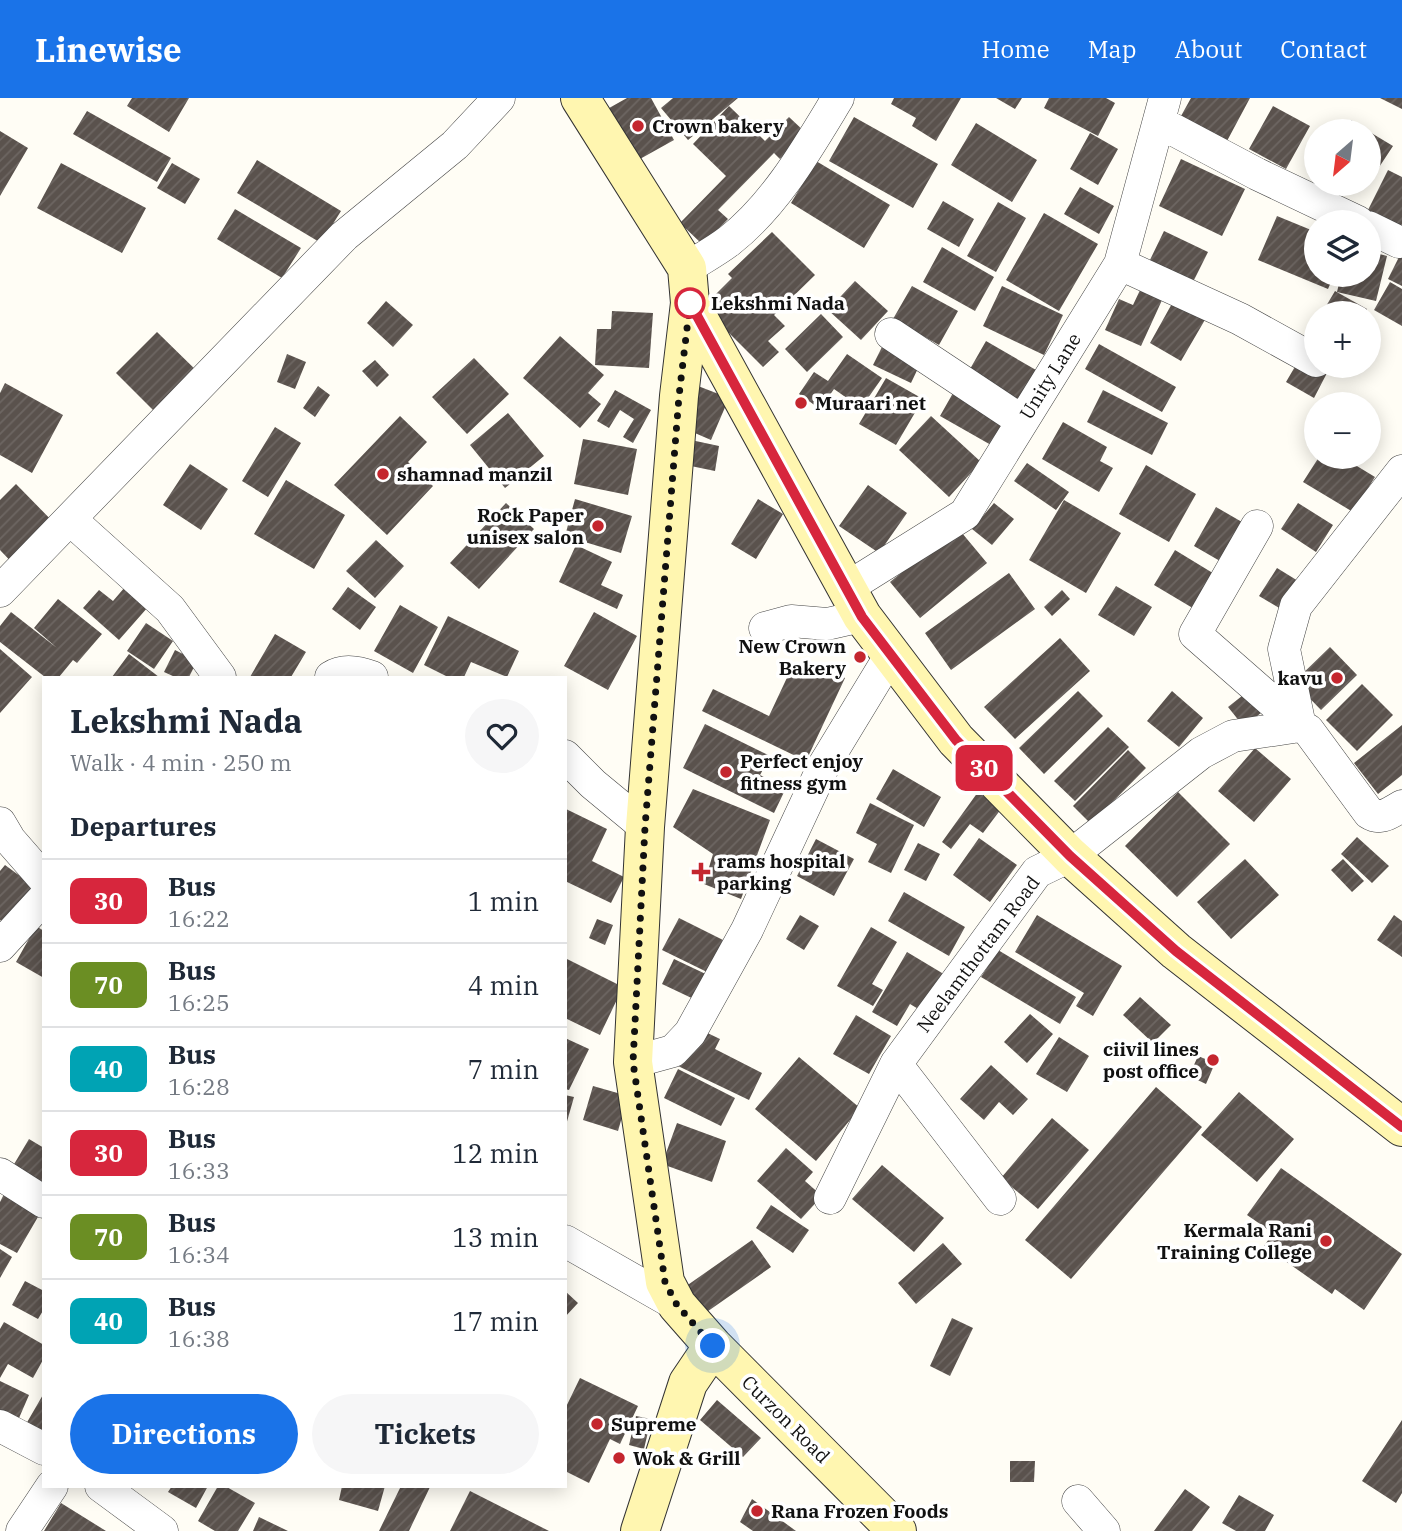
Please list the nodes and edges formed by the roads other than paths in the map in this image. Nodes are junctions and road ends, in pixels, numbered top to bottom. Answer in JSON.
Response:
{"nodes":[{"id":1,"x":499,"y":98,"type":"edge"},
{"id":2,"x":580,"y":98,"type":"edge"},
{"id":3,"x":838,"y":98,"type":"edge"},
{"id":4,"x":1162,"y":110,"type":"edge"},
{"id":5,"x":1333,"y":210,"type":"edge"},
{"id":6,"x":1381,"y":233,"type":"edge"},
{"id":7,"x":1399,"y":242,"type":"dead end"},
{"id":8,"x":1120,"y":264,"type":"junction"},
{"id":9,"x":689,"y":286,"type":"junction"},
{"id":10,"x":891,"y":334,"type":"dead end"},
{"id":11,"x":1304,"y":354,"type":"edge"},
{"id":12,"x":1022,"y":421,"type":"junction"},
{"id":13,"x":1402,"y":471,"type":"edge"},
{"id":14,"x":71,"y":520,"type":"junction"},
{"id":15,"x":1257,"y":526,"type":"dead end"},
{"id":16,"x":0,"y":591,"type":"edge"},
{"id":17,"x":853,"y":603,"type":"junction"},
{"id":18,"x":765,"y":628,"type":"dead end"},
{"id":19,"x":892,"y":653,"type":"junction"},
{"id":20,"x":219,"y":676,"type":"edge"},
{"id":21,"x":332,"y":676,"type":"edge"},
{"id":22,"x":369,"y":676,"type":"edge"},
{"id":23,"x":1300,"y":726,"type":"junction"},
{"id":24,"x":567,"y":757,"type":"edge"},
{"id":25,"x":1402,"y":806,"type":"edge"},
{"id":26,"x":0,"y":823,"type":"edge"},
{"id":27,"x":645,"y":827,"type":"junction"},
{"id":28,"x":1070,"y":856,"type":"junction"},
{"id":29,"x":42,"y":876,"type":"edge"},
{"id":30,"x":42,"y":900,"type":"edge"},
{"id":31,"x":0,"y":946,"type":"edge"},
{"id":32,"x":633,"y":1062,"type":"junction"},
{"id":33,"x":896,"y":1064,"type":"junction"},
{"id":34,"x":1402,"y":1127,"type":"edge"},
{"id":35,"x":0,"y":1174,"type":"edge"},
{"id":36,"x":830,"y":1198,"type":"dead end"},
{"id":37,"x":1000,"y":1199,"type":"dead end"},
{"id":38,"x":42,"y":1201,"type":"edge"},
{"id":39,"x":567,"y":1242,"type":"edge"},
{"id":40,"x":677,"y":1305,"type":"junction"},
{"id":41,"x":713,"y":1346,"type":"junction"},
{"id":42,"x":0,"y":1426,"type":"edge"},
{"id":43,"x":42,"y":1449,"type":"edge"},
{"id":44,"x":50,"y":1488,"type":"edge"},
{"id":45,"x":104,"y":1488,"type":"edge"},
{"id":46,"x":1078,"y":1500,"type":"dead end"},
{"id":47,"x":892,"y":1529,"type":"edge"},
{"id":48,"x":22,"y":1531,"type":"edge"},
{"id":49,"x":162,"y":1531,"type":"edge"},
{"id":50,"x":640,"y":1531,"type":"edge"},
{"id":51,"x":1104,"y":1531,"type":"edge"}],
"edges":[{"from":1,"to":14,"type":"street"},
{"from":2,"to":9,"type":"main road"},
{"from":3,"to":9,"type":"street"},
{"from":4,"to":5,"type":"street"},
{"from":4,"to":8,"type":"street","name":"Unity Lane"},
{"from":6,"to":7,"type":"street"},
{"from":8,"to":11,"type":"street"},
{"from":8,"to":12,"type":"street","name":"Unity Lane"},
{"from":9,"to":17,"type":"main road"},
{"from":9,"to":27,"type":"main road","name":"Curzon Road"},
{"from":10,"to":12,"type":"street"},
{"from":12,"to":17,"type":"street","name":"Unity Lane"},
{"from":13,"to":23,"type":"street"},
{"from":14,"to":16,"type":"street"},
{"from":14,"to":20,"type":"street"},
{"from":15,"to":23,"type":"street"},
{"from":17,"to":18,"type":"street"},
{"from":17,"to":19,"type":"main road"},
{"from":19,"to":28,"type":"main road"},
{"from":19,"to":32,"type":"street"},
{"from":21,"to":22,"type":"street"},
{"from":23,"to":25,"type":"street"},
{"from":23,"to":28,"type":"street","name":"Neelamthottam Road"},
{"from":24,"to":27,"type":"street"},
{"from":26,"to":29,"type":"street"},
{"from":27,"to":32,"type":"main road","name":"Curzon Road"},
{"from":28,"to":33,"type":"street","name":"Neelamthottam Road"},
{"from":28,"to":34,"type":"main road"},
{"from":30,"to":31,"type":"street"},
{"from":32,"to":40,"type":"main road","name":"Curzon Road"},
{"from":33,"to":36,"type":"street","name":"Neelamthottam Road"},
{"from":33,"to":37,"type":"street"},
{"from":35,"to":38,"type":"street"},
{"from":39,"to":40,"type":"street"},
{"from":40,"to":41,"type":"main road","name":"Curzon Road"},
{"from":41,"to":47,"type":"main road","name":"Curzon Road"},
{"from":41,"to":50,"type":"main road"},
{"from":42,"to":43,"type":"street"},
{"from":44,"to":48,"type":"street"},
{"from":45,"to":49,"type":"street"},
{"from":46,"to":51,"type":"street"}]}
